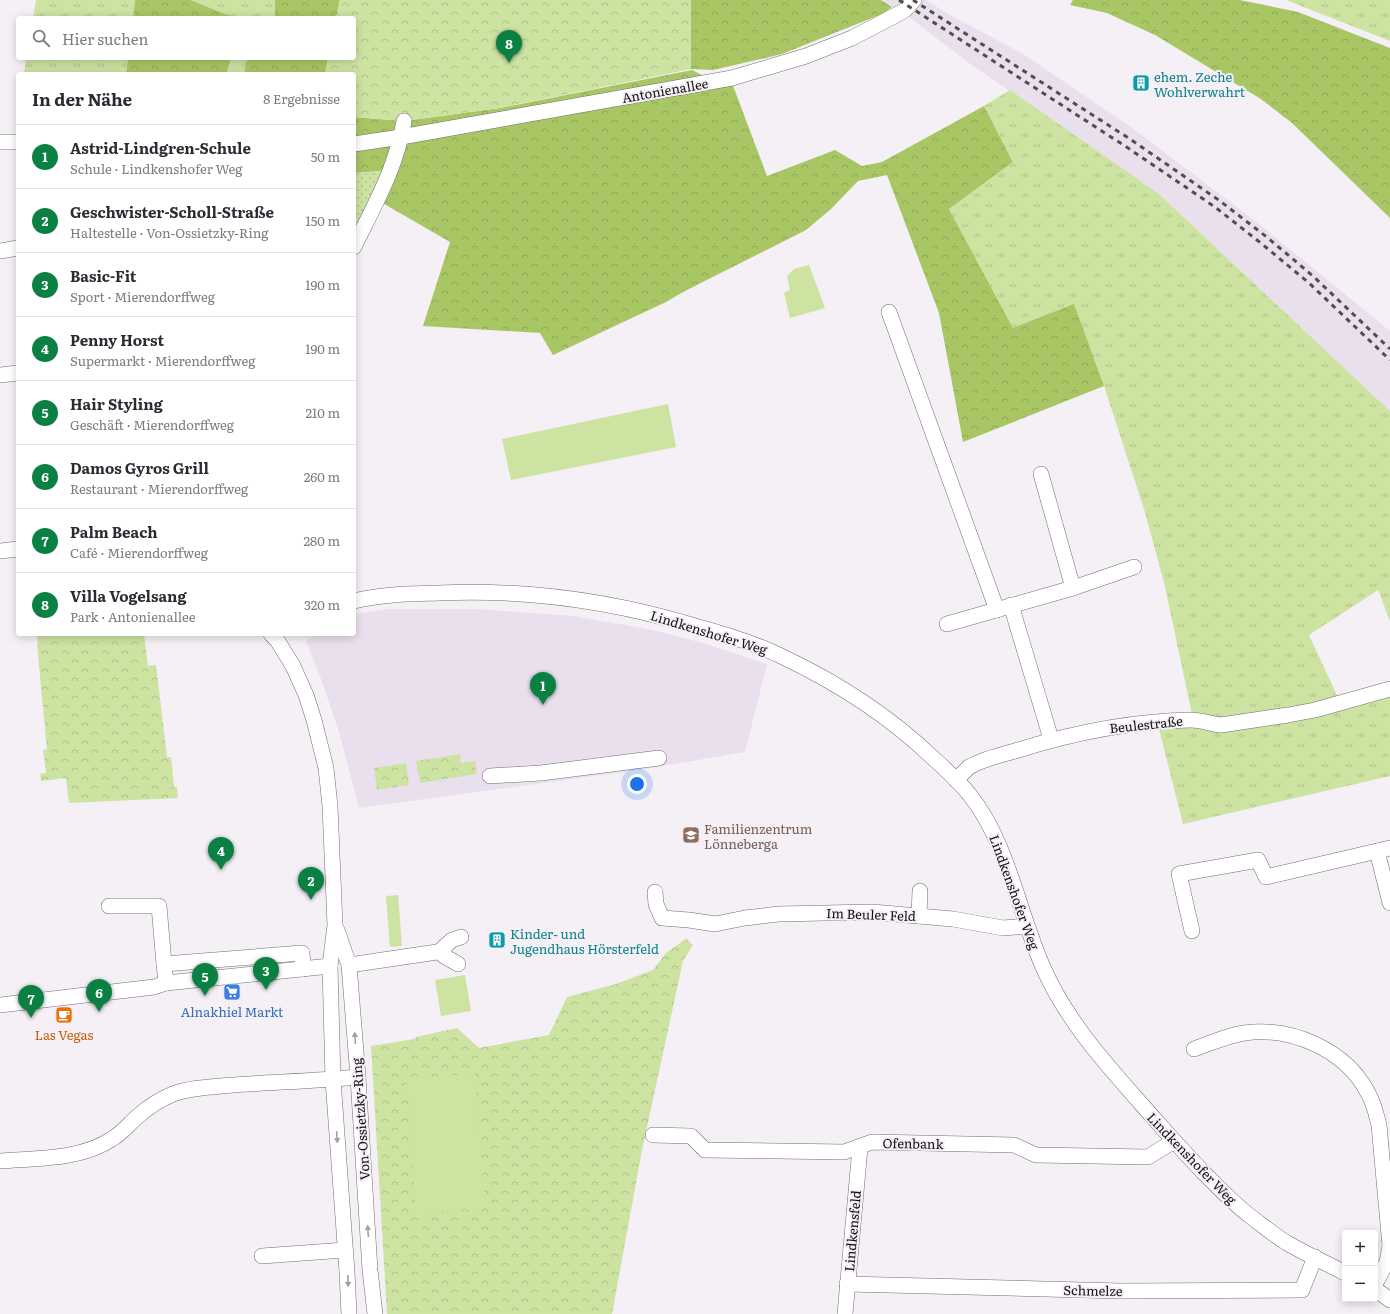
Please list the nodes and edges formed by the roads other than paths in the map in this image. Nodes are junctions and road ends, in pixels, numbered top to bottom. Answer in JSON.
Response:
{"nodes":[{"id":1,"x":914,"y":0,"type":"edge"},
{"id":2,"x":404,"y":121,"type":"dead end"},
{"id":3,"x":401,"y":137,"type":"junction"},
{"id":4,"x":0,"y":142,"type":"edge"},
{"id":5,"x":16,"y":142,"type":"edge"},
{"id":6,"x":356,"y":144,"type":"edge"},
{"id":7,"x":356,"y":242,"type":"edge"},
{"id":8,"x":16,"y":248,"type":"edge"},
{"id":9,"x":0,"y":251,"type":"edge"},
{"id":10,"x":889,"y":312,"type":"dead end"},
{"id":11,"x":16,"y":373,"type":"edge"},
{"id":12,"x":0,"y":375,"type":"edge"},
{"id":13,"x":1040,"y":474,"type":"dead end"},
{"id":14,"x":16,"y":549,"type":"edge"},
{"id":15,"x":0,"y":551,"type":"edge"},
{"id":16,"x":1134,"y":567,"type":"dead end"},
{"id":17,"x":1072,"y":588,"type":"junction"},
{"id":18,"x":356,"y":600,"type":"edge"},
{"id":19,"x":1011,"y":605,"type":"junction"},
{"id":20,"x":997,"y":610,"type":"junction"},
{"id":21,"x":947,"y":624,"type":"dead end"},
{"id":22,"x":277,"y":636,"type":"edge"},
{"id":23,"x":1390,"y":689,"type":"edge"},
{"id":24,"x":1051,"y":739,"type":"junction"},
{"id":25,"x":660,"y":758,"type":"dead end"},
{"id":26,"x":490,"y":776,"type":"dead end"},
{"id":27,"x":956,"y":780,"type":"junction"},
{"id":28,"x":1384,"y":849,"type":"edge"},
{"id":29,"x":920,"y":891,"type":"dead end"},
{"id":30,"x":655,"y":892,"type":"dead end"},
{"id":31,"x":1390,"y":903,"type":"edge"},
{"id":32,"x":109,"y":906,"type":"dead end"},
{"id":33,"x":920,"y":916,"type":"junction"},
{"id":34,"x":335,"y":925,"type":"junction"},
{"id":35,"x":1026,"y":926,"type":"junction"},
{"id":36,"x":1192,"y":931,"type":"dead end"},
{"id":37,"x":461,"y":937,"type":"dead end"},
{"id":38,"x":444,"y":951,"type":"junction"},
{"id":39,"x":164,"y":964,"type":"junction"},
{"id":40,"x":458,"y":964,"type":"dead end"},
{"id":41,"x":348,"y":965,"type":"junction"},
{"id":42,"x":330,"y":966,"type":"junction"},
{"id":43,"x":303,"y":968,"type":"junction"},
{"id":44,"x":166,"y":983,"type":"junction"},
{"id":45,"x":0,"y":1004,"type":"edge"},
{"id":46,"x":1194,"y":1049,"type":"dead end"},
{"id":47,"x":358,"y":1077,"type":"junction"},
{"id":48,"x":333,"y":1080,"type":"junction"},
{"id":49,"x":653,"y":1135,"type":"dead end"},
{"id":50,"x":1174,"y":1141,"type":"junction"},
{"id":51,"x":860,"y":1148,"type":"junction"},
{"id":52,"x":0,"y":1161,"type":"edge"},
{"id":53,"x":345,"y":1250,"type":"junction"},
{"id":54,"x":262,"y":1256,"type":"dead end"},
{"id":55,"x":1315,"y":1257,"type":"junction"},
{"id":56,"x":1342,"y":1271,"type":"edge"},
{"id":57,"x":1378,"y":1278,"type":"edge"},
{"id":58,"x":847,"y":1284,"type":"junction"},
{"id":59,"x":1378,"y":1291,"type":"edge"},
{"id":60,"x":1390,"y":1300,"type":"edge"},
{"id":61,"x":349,"y":1314,"type":"edge"},
{"id":62,"x":375,"y":1314,"type":"edge"},
{"id":63,"x":845,"y":1314,"type":"edge"}],
"edges":[{"from":1,"to":3,"type":"street","name":"Antonienallee"},
{"from":2,"to":3,"type":"street"},
{"from":3,"to":6,"type":"street","name":"Antonienallee"},
{"from":3,"to":7,"type":"street"},
{"from":4,"to":5,"type":"street"},
{"from":8,"to":9,"type":"street"},
{"from":10,"to":20,"type":"street"},
{"from":11,"to":12,"type":"street"},
{"from":13,"to":17,"type":"street"},
{"from":14,"to":15,"type":"street"},
{"from":16,"to":17,"type":"street"},
{"from":17,"to":19,"type":"street"},
{"from":18,"to":27,"type":"street","name":"Lindkenshofer Weg"},
{"from":19,"to":20,"type":"street"},
{"from":19,"to":24,"type":"street"},
{"from":20,"to":21,"type":"street"},
{"from":22,"to":34,"type":"street","name":"Von-Ossietzky-Ring"},
{"from":23,"to":24,"type":"street","name":"Beulestraße"},
{"from":24,"to":27,"type":"street","name":"Beulestraße"},
{"from":25,"to":26,"type":"street"},
{"from":27,"to":35,"type":"street","name":"Lindkenshofer Weg"},
{"from":28,"to":31,"type":"street"},
{"from":28,"to":36,"type":"street"},
{"from":29,"to":33,"type":"street"},
{"from":30,"to":33,"type":"street","name":"Im Beuler Feld"},
{"from":32,"to":39,"type":"street"},
{"from":33,"to":35,"type":"street","name":"Im Beuler Feld"},
{"from":34,"to":41,"type":"street","name":"Von-Ossietzky-Ring"},
{"from":34,"to":42,"type":"street","name":"Von-Ossietzky-Ring"},
{"from":35,"to":50,"type":"street","name":"Lindkenshofer Weg"},
{"from":37,"to":38,"type":"street"},
{"from":38,"to":40,"type":"street"},
{"from":38,"to":41,"type":"street"},
{"from":39,"to":43,"type":"street"},
{"from":39,"to":44,"type":"street"},
{"from":47,"to":41,"type":"street","name":"Von-Ossietzky-Ring","one_way":true},
{"from":42,"to":43,"type":"street"},
{"from":42,"to":48,"type":"street","name":"Von-Ossietzky-Ring"},
{"from":43,"to":44,"type":"street"},
{"from":44,"to":45,"type":"street"},
{"from":46,"to":57,"type":"street"},
{"from":47,"to":48,"type":"street"},
{"from":62,"to":47,"type":"street","name":"Von-Ossietzky-Ring","one_way":true},
{"from":48,"to":52,"type":"street"},
{"from":48,"to":53,"type":"street","name":"Von-Ossietzky-Ring","one_way":true},
{"from":49,"to":51,"type":"street","name":"Ofenbank"},
{"from":50,"to":51,"type":"street","name":"Ofenbank"},
{"from":50,"to":55,"type":"street","name":"Lindkenshofer Weg"},
{"from":51,"to":58,"type":"street","name":"Lindkensfeld"},
{"from":53,"to":54,"type":"street"},
{"from":53,"to":61,"type":"street","name":"Von-Ossietzky-Ring","one_way":true},
{"from":55,"to":56,"type":"street","name":"Lindkenshofer Weg"},
{"from":55,"to":58,"type":"street","name":"Schmelze"},
{"from":58,"to":63,"type":"street","name":"Lindkensfeld"},
{"from":59,"to":60,"type":"street"}]}
